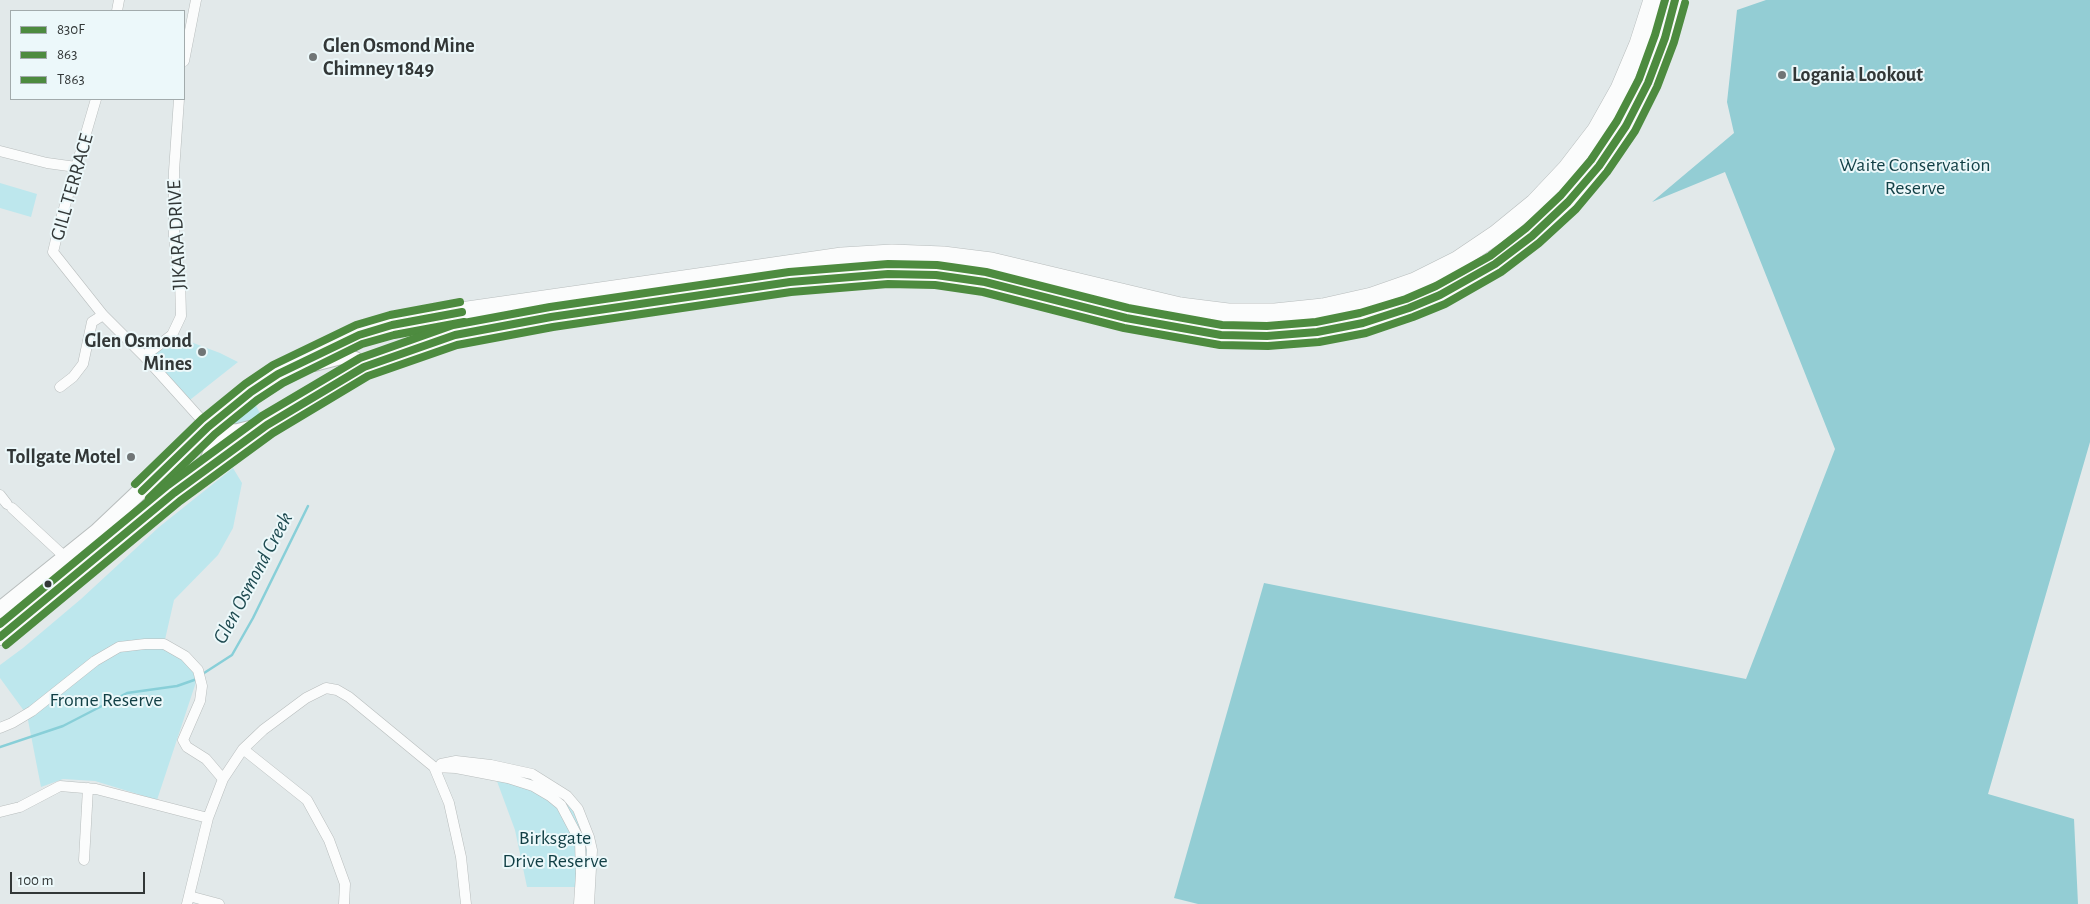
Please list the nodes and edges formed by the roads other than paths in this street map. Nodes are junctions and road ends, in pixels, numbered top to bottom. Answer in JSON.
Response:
{"nodes":[{"id":1,"x":196,"y":0,"type":"edge"},
{"id":2,"x":1653,"y":0,"type":"edge"},
{"id":3,"x":1675,"y":0,"type":"edge"},
{"id":4,"x":185,"y":56,"type":"edge"},
{"id":5,"x":96,"y":100,"type":"edge"},
{"id":6,"x":179,"y":100,"type":"edge"},
{"id":7,"x":0,"y":152,"type":"edge"},
{"id":8,"x":76,"y":168,"type":"junction"},
{"id":9,"x":103,"y":314,"type":"junction"},
{"id":10,"x":376,"y":330,"type":"joint"},
{"id":11,"x":455,"y":335,"type":"joint"},
{"id":12,"x":144,"y":356,"type":"junction"},
{"id":13,"x":364,"y":367,"type":"junction"},
{"id":14,"x":278,"y":374,"type":"junction"},
{"id":15,"x":60,"y":387,"type":"dead end"},
{"id":16,"x":267,"y":425,"type":"junction"},
{"id":17,"x":208,"y":428,"type":"junction"},
{"id":18,"x":202,"y":472,"type":"junction"},
{"id":19,"x":0,"y":495,"type":"edge"},
{"id":20,"x":66,"y":558,"type":"junction"},
{"id":21,"x":0,"y":610,"type":"edge"},
{"id":22,"x":0,"y":637,"type":"edge"},
{"id":23,"x":0,"y":728,"type":"edge"},
{"id":24,"x":243,"y":749,"type":"junction"},
{"id":25,"x":434,"y":767,"type":"junction"},
{"id":26,"x":223,"y":779,"type":"junction"},
{"id":27,"x":88,"y":788,"type":"junction"},
{"id":28,"x":0,"y":812,"type":"edge"},
{"id":29,"x":208,"y":818,"type":"junction"},
{"id":30,"x":84,"y":860,"type":"dead end"},
{"id":31,"x":188,"y":900,"type":"edge"},
{"id":32,"x":219,"y":904,"type":"edge"},
{"id":33,"x":344,"y":904,"type":"edge"},
{"id":34,"x":466,"y":904,"type":"edge"},
{"id":35,"x":579,"y":904,"type":"edge"},
{"id":36,"x":589,"y":904,"type":"edge"}],
"edges":[{"from":1,"to":4,"type":"street"},
{"from":2,"to":10,"type":"highway"},
{"from":3,"to":11,"type":"highway"},
{"from":5,"to":8,"type":"street","name":"GILL TERRACE"},
{"from":6,"to":12,"type":"street","name":"JIKARA DRIVE"},
{"from":7,"to":8,"type":"street"},
{"from":8,"to":9,"type":"street","name":"GILL TERRACE"},
{"from":9,"to":12,"type":"street","name":"GILL TERRACE"},
{"from":9,"to":15,"type":"street"},
{"from":10,"to":14,"type":"highway"},
{"from":11,"to":13,"type":"highway"},
{"from":12,"to":17,"type":"street","name":"GILL TERRACE"},
{"from":13,"to":14,"type":"highway"},
{"from":13,"to":16,"type":"highway"},
{"from":14,"to":17,"type":"highway"},
{"from":16,"to":17,"type":"highway"},
{"from":16,"to":18,"type":"highway"},
{"from":17,"to":18,"type":"highway"},
{"from":17,"to":20,"type":"highway"},
{"from":18,"to":22,"type":"highway"},
{"from":19,"to":20,"type":"street"},
{"from":20,"to":21,"type":"highway"},
{"from":23,"to":26,"type":"street"},
{"from":24,"to":25,"type":"street"},
{"from":24,"to":26,"type":"street"},
{"from":24,"to":33,"type":"street"},
{"from":25,"to":34,"type":"street"},
{"from":25,"to":35,"type":"street"},
{"from":25,"to":36,"type":"street"},
{"from":26,"to":29,"type":"street"},
{"from":27,"to":28,"type":"street"},
{"from":27,"to":29,"type":"street"},
{"from":27,"to":30,"type":"street"},
{"from":29,"to":31,"type":"street"},
{"from":31,"to":32,"type":"street"}]}
